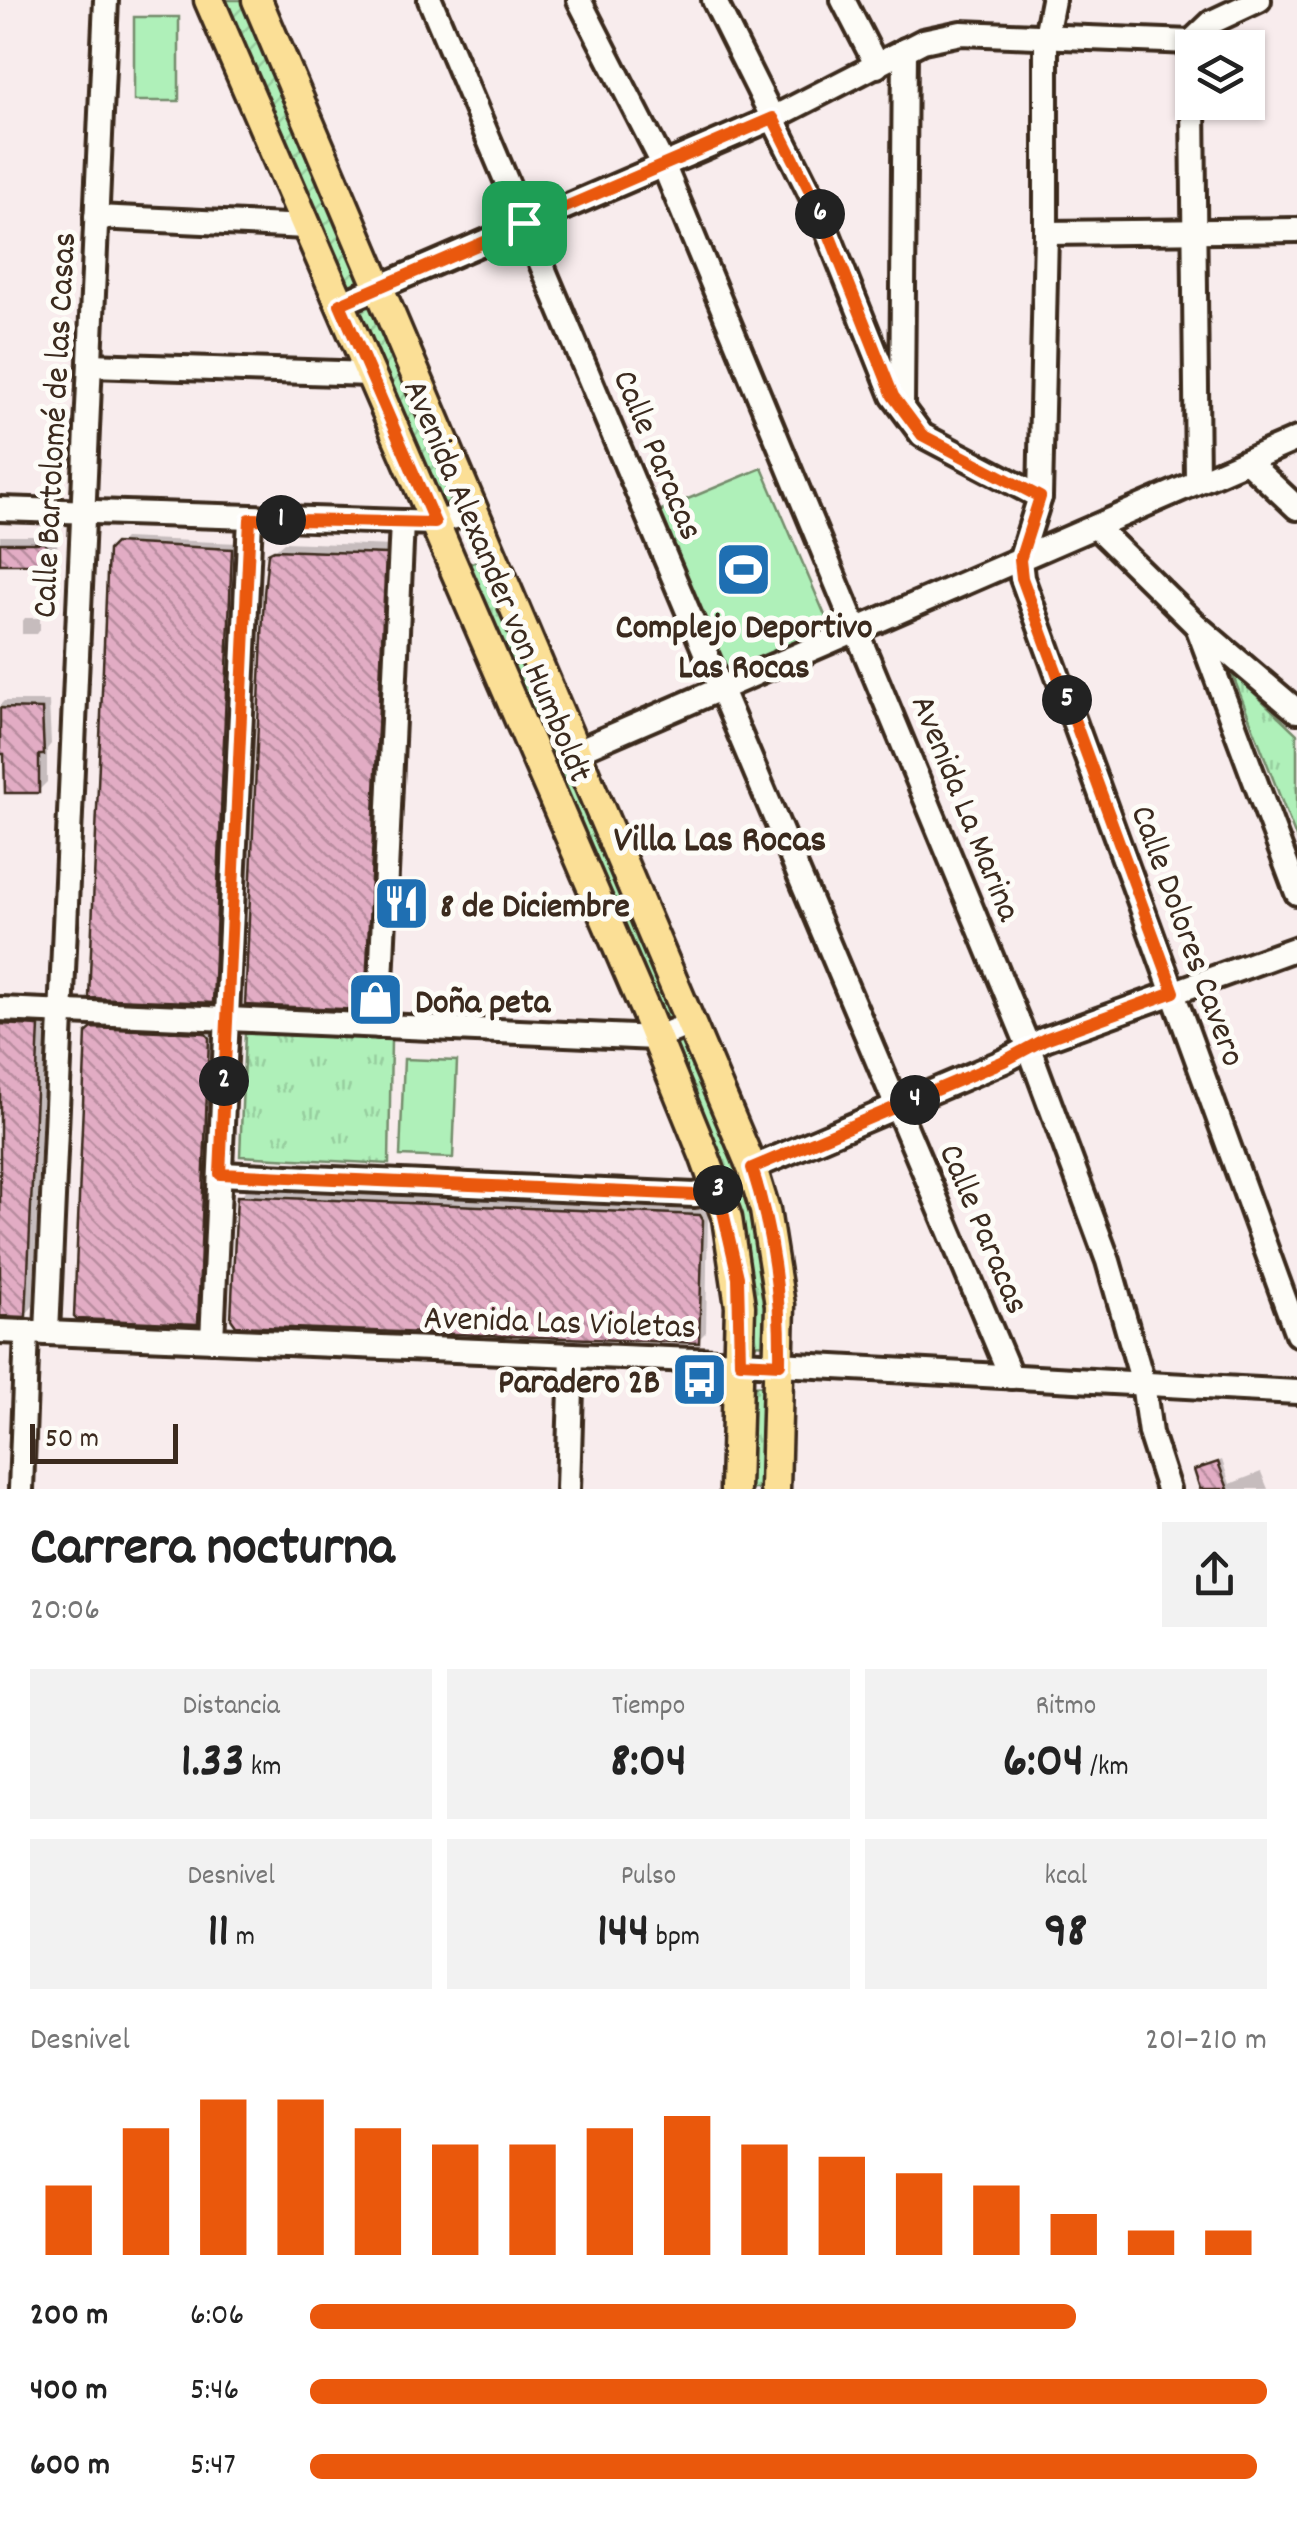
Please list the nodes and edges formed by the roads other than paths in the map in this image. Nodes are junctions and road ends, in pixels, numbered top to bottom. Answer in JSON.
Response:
{"nodes":[{"id":1,"x":106,"y":0,"type":"edge"},
{"id":2,"x":209,"y":0,"type":"edge"},
{"id":3,"x":257,"y":0,"type":"edge"},
{"id":4,"x":430,"y":0,"type":"edge"},
{"id":5,"x":580,"y":0,"type":"edge"},
{"id":6,"x":714,"y":0,"type":"edge"},
{"id":7,"x":844,"y":0,"type":"edge"},
{"id":8,"x":1053,"y":0,"type":"edge"},
{"id":9,"x":1259,"y":0,"type":"edge"},
{"id":10,"x":1204,"y":30,"type":"edge"},
{"id":11,"x":1046,"y":36,"type":"junction"},
{"id":12,"x":1175,"y":41,"type":"edge"},
{"id":13,"x":905,"y":50,"type":"junction"},
{"id":14,"x":877,"y":66,"type":"junction"},
{"id":15,"x":773,"y":118,"type":"junction"},
{"id":16,"x":1193,"y":120,"type":"edge"},
{"id":17,"x":663,"y":164,"type":"junction"},
{"id":18,"x":96,"y":216,"type":"junction"},
{"id":19,"x":524,"y":223,"type":"junction"},
{"id":20,"x":307,"y":227,"type":"junction"},
{"id":21,"x":1297,"y":230,"type":"edge"},
{"id":22,"x":1196,"y":231,"type":"junction"},
{"id":23,"x":1046,"y":233,"type":"junction"},
{"id":24,"x":380,"y":287,"type":"junction"},
{"id":25,"x":340,"y":304,"type":"junction"},
{"id":26,"x":90,"y":366,"type":"junction"},
{"id":27,"x":370,"y":374,"type":"junction"},
{"id":28,"x":902,"y":408,"type":"junction"},
{"id":29,"x":1297,"y":439,"type":"edge"},
{"id":30,"x":1246,"y":460,"type":"junction"},
{"id":31,"x":1197,"y":481,"type":"junction"},
{"id":32,"x":1040,"y":497,"type":"junction"},
{"id":33,"x":1297,"y":508,"type":"edge"},
{"id":34,"x":0,"y":509,"type":"edge"},
{"id":35,"x":475,"y":511,"type":"junction"},
{"id":36,"x":84,"y":512,"type":"junction"},
{"id":37,"x":250,"y":519,"type":"junction"},
{"id":38,"x":402,"y":522,"type":"junction"},
{"id":39,"x":435,"y":523,"type":"junction"},
{"id":40,"x":1096,"y":527,"type":"junction"},
{"id":41,"x":1020,"y":560,"type":"junction"},
{"id":42,"x":1197,"y":626,"type":"junction"},
{"id":43,"x":858,"y":630,"type":"junction"},
{"id":44,"x":721,"y":688,"type":"junction"},
{"id":45,"x":1297,"y":712,"type":"edge"},
{"id":46,"x":576,"y":751,"type":"junction"},
{"id":47,"x":1297,"y":893,"type":"edge"},
{"id":48,"x":1297,"y":948,"type":"edge"},
{"id":49,"x":1174,"y":992,"type":"junction"},
{"id":50,"x":0,"y":1009,"type":"edge"},
{"id":51,"x":61,"y":1012,"type":"junction"},
{"id":52,"x":227,"y":1019,"type":"junction"},
{"id":53,"x":692,"y":1023,"type":"junction"},
{"id":54,"x":379,"y":1026,"type":"junction"},
{"id":55,"x":656,"y":1038,"type":"junction"},
{"id":56,"x":1029,"y":1048,"type":"junction"},
{"id":57,"x":898,"y":1108,"type":"junction"},
{"id":58,"x":752,"y":1168,"type":"junction"},
{"id":59,"x":220,"y":1174,"type":"junction"},
{"id":60,"x":718,"y":1190,"type":"junction"},
{"id":61,"x":0,"y":1331,"type":"edge"},
{"id":62,"x":37,"y":1332,"type":"junction"},
{"id":63,"x":1297,"y":1334,"type":"edge"},
{"id":64,"x":212,"y":1340,"type":"junction"},
{"id":65,"x":572,"y":1355,"type":"junction"},
{"id":66,"x":740,"y":1362,"type":"junction"},
{"id":67,"x":780,"y":1364,"type":"junction"},
{"id":68,"x":1011,"y":1377,"type":"junction"},
{"id":69,"x":1143,"y":1383,"type":"junction"},
{"id":70,"x":1297,"y":1392,"type":"edge"},
{"id":71,"x":20,"y":1489,"type":"edge"},
{"id":72,"x":568,"y":1489,"type":"edge"},
{"id":73,"x":735,"y":1489,"type":"edge"},
{"id":74,"x":775,"y":1489,"type":"edge"},
{"id":75,"x":1168,"y":1489,"type":"edge"}],
"edges":[{"from":1,"to":18,"type":"street","name":"Calle Bartolomé de las Casas"},
{"from":2,"to":20,"type":"main road","name":"Avenida Alexander von Humboldt"},
{"from":3,"to":24,"type":"main road","name":"Avenida Alexander von Humboldt"},
{"from":4,"to":19,"type":"street","name":"Calle Paracas"},
{"from":5,"to":17,"type":"street","name":"Avenida La Marina"},
{"from":6,"to":15,"type":"street"},
{"from":7,"to":14,"type":"street"},
{"from":8,"to":11,"type":"street"},
{"from":9,"to":10,"type":"street"},
{"from":11,"to":12,"type":"street"},
{"from":11,"to":13,"type":"street"},
{"from":11,"to":23,"type":"street"},
{"from":13,"to":14,"type":"street"},
{"from":13,"to":28,"type":"street"},
{"from":14,"to":15,"type":"street"},
{"from":15,"to":17,"type":"street"},
{"from":15,"to":28,"type":"street"},
{"from":16,"to":22,"type":"street"},
{"from":17,"to":19,"type":"street"},
{"from":17,"to":43,"type":"street","name":"Avenida La Marina"},
{"from":18,"to":20,"type":"street"},
{"from":18,"to":26,"type":"street","name":"Calle Bartolomé de las Casas"},
{"from":19,"to":24,"type":"street"},
{"from":19,"to":44,"type":"street","name":"Calle Paracas"},
{"from":20,"to":25,"type":"main road","name":"Avenida Alexander von Humboldt"},
{"from":21,"to":22,"type":"street"},
{"from":22,"to":23,"type":"street"},
{"from":22,"to":31,"type":"street"},
{"from":23,"to":32,"type":"street"},
{"from":24,"to":25,"type":"street"},
{"from":24,"to":35,"type":"main road","name":"Avenida Alexander von Humboldt"},
{"from":25,"to":27,"type":"main road","name":"Avenida Alexander von Humboldt"},
{"from":26,"to":27,"type":"street"},
{"from":26,"to":36,"type":"street","name":"Calle Bartolomé de las Casas"},
{"from":27,"to":39,"type":"main road","name":"Avenida Alexander von Humboldt"},
{"from":28,"to":32,"type":"street"},
{"from":29,"to":30,"type":"street"},
{"from":30,"to":31,"type":"street"},
{"from":30,"to":33,"type":"street"},
{"from":31,"to":40,"type":"street"},
{"from":32,"to":41,"type":"street"},
{"from":34,"to":36,"type":"street"},
{"from":35,"to":39,"type":"street"},
{"from":35,"to":46,"type":"main road","name":"Avenida Alexander von Humboldt"},
{"from":36,"to":37,"type":"street"},
{"from":36,"to":51,"type":"street","name":"Calle Bartolomé de las Casas"},
{"from":37,"to":38,"type":"street"},
{"from":37,"to":52,"type":"street"},
{"from":38,"to":39,"type":"street"},
{"from":38,"to":54,"type":"street"},
{"from":39,"to":55,"type":"main road","name":"Avenida Alexander von Humboldt"},
{"from":40,"to":41,"type":"street"},
{"from":40,"to":42,"type":"street"},
{"from":41,"to":43,"type":"street"},
{"from":41,"to":49,"type":"street","name":"Calle Dolores Cavero"},
{"from":42,"to":45,"type":"street"},
{"from":42,"to":47,"type":"street"},
{"from":43,"to":44,"type":"street"},
{"from":43,"to":56,"type":"street","name":"Avenida La Marina"},
{"from":44,"to":46,"type":"street"},
{"from":44,"to":57,"type":"street","name":"Calle Paracas"},
{"from":46,"to":53,"type":"main road","name":"Avenida Alexander von Humboldt"},
{"from":48,"to":49,"type":"street"},
{"from":49,"to":56,"type":"street"},
{"from":49,"to":63,"type":"street","name":"Calle Dolores Cavero"},
{"from":50,"to":51,"type":"street"},
{"from":51,"to":52,"type":"street"},
{"from":51,"to":62,"type":"street","name":"Calle Bartolomé de las Casas"},
{"from":52,"to":54,"type":"street"},
{"from":52,"to":59,"type":"street"},
{"from":53,"to":55,"type":"street"},
{"from":53,"to":58,"type":"main road","name":"Avenida Alexander von Humboldt"},
{"from":54,"to":55,"type":"street"},
{"from":55,"to":60,"type":"main road","name":"Avenida Alexander von Humboldt"},
{"from":56,"to":57,"type":"street"},
{"from":56,"to":69,"type":"street","name":"Avenida La Marina"},
{"from":57,"to":58,"type":"street"},
{"from":57,"to":68,"type":"street","name":"Calle Paracas"},
{"from":58,"to":67,"type":"main road","name":"Avenida Alexander von Humboldt"},
{"from":59,"to":60,"type":"street"},
{"from":59,"to":64,"type":"street"},
{"from":60,"to":66,"type":"main road","name":"Avenida Alexander von Humboldt"},
{"from":61,"to":62,"type":"street","name":"Avenida Las Violetas"},
{"from":62,"to":64,"type":"street","name":"Avenida Las Violetas"},
{"from":62,"to":71,"type":"street","name":"Calle Bartolomé de las Casas"},
{"from":64,"to":65,"type":"street","name":"Avenida Las Violetas"},
{"from":65,"to":66,"type":"street","name":"Avenida Las Violetas"},
{"from":65,"to":72,"type":"street"},
{"from":66,"to":67,"type":"street","name":"Avenida Las Violetas"},
{"from":66,"to":73,"type":"main road","name":"Avenida Alexander von Humboldt"},
{"from":67,"to":68,"type":"street","name":"Avenida Las Violetas"},
{"from":67,"to":74,"type":"main road","name":"Avenida Alexander von Humboldt"},
{"from":68,"to":69,"type":"street","name":"Avenida Las Violetas"},
{"from":69,"to":70,"type":"street","name":"Avenida Las Violetas"},
{"from":69,"to":75,"type":"street","name":"Avenida La Marina"}]}
